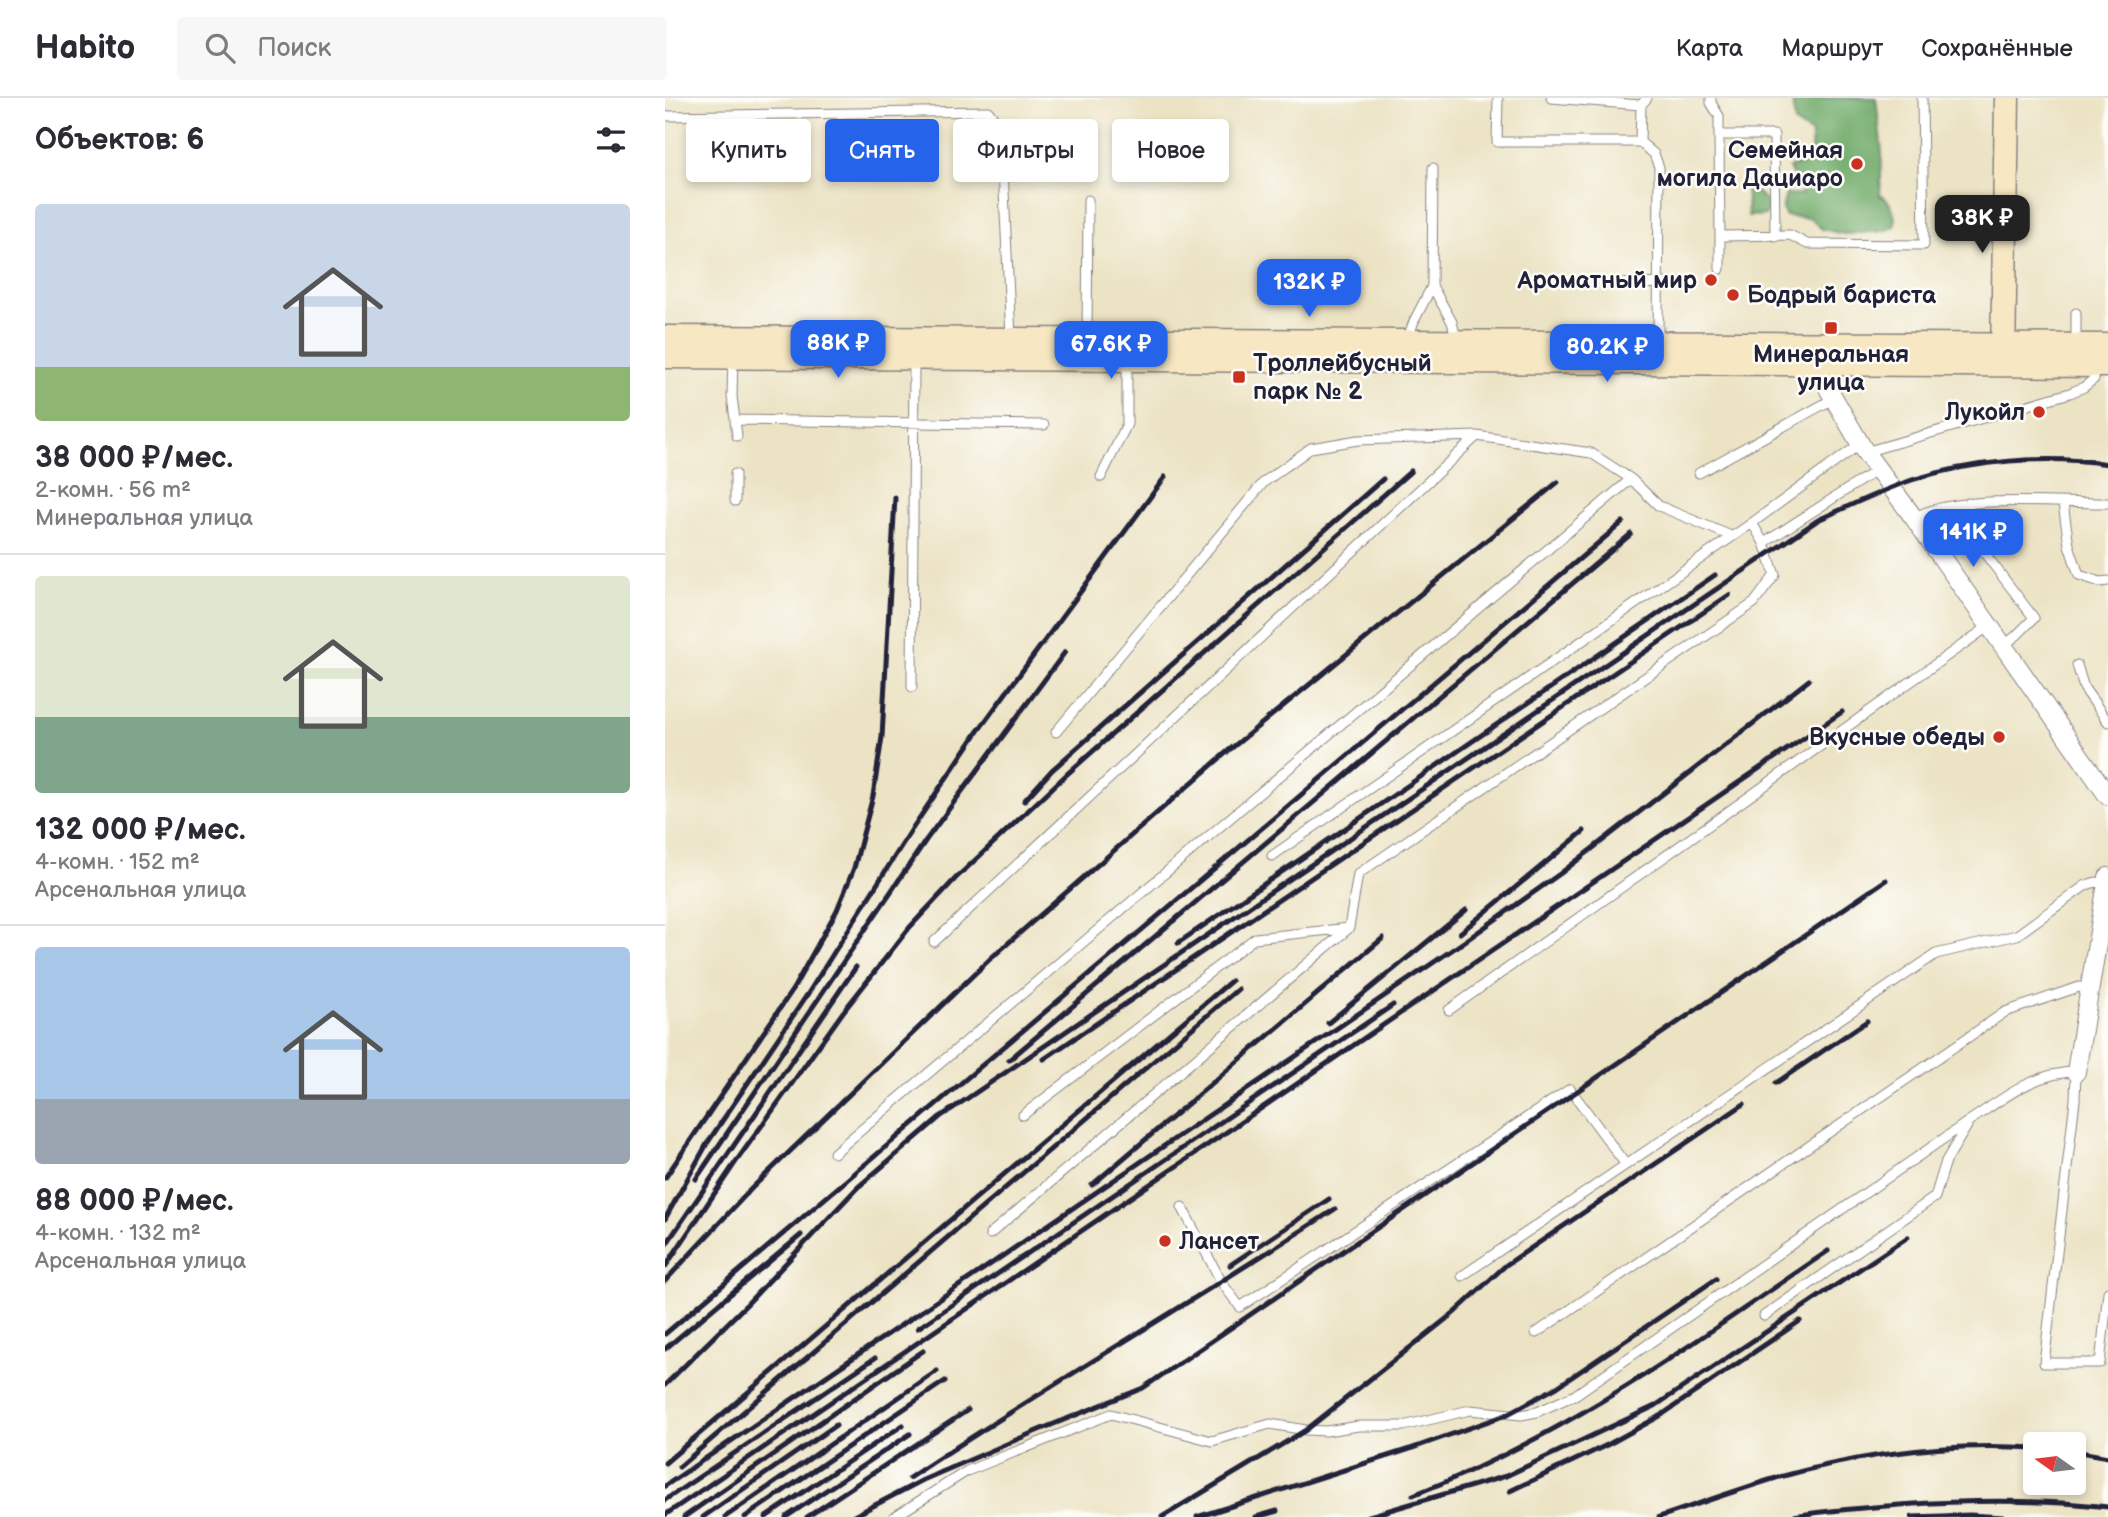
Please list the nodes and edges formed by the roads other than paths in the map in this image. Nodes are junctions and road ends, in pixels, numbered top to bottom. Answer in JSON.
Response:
{"nodes":[{"id":1,"x":1498,"y":98,"type":"edge"},
{"id":2,"x":1551,"y":98,"type":"edge"},
{"id":3,"x":1711,"y":98,"type":"edge"},
{"id":4,"x":1922,"y":98,"type":"edge"},
{"id":5,"x":2007,"y":98,"type":"edge"},
{"id":6,"x":1644,"y":102,"type":"edge"},
{"id":7,"x":665,"y":116,"type":"edge"},
{"id":8,"x":1719,"y":135,"type":"junction"},
{"id":9,"x":1640,"y":142,"type":"junction"},
{"id":10,"x":1433,"y":168,"type":"dead end"},
{"id":11,"x":1088,"y":200,"type":"dead end"},
{"id":12,"x":1720,"y":236,"type":"junction"},
{"id":13,"x":1775,"y":236,"type":"junction"},
{"id":14,"x":1720,"y":269,"type":"dead end"},
{"id":15,"x":1617,"y":284,"type":"dead end"},
{"id":16,"x":1658,"y":284,"type":"junction"},
{"id":17,"x":1679,"y":284,"type":"dead end"},
{"id":18,"x":1432,"y":286,"type":"junction"},
{"id":19,"x":2076,"y":313,"type":"dead end"},
{"id":20,"x":665,"y":338,"type":"edge"},
{"id":21,"x":2076,"y":346,"type":"junction"},
{"id":22,"x":733,"y":347,"type":"junction"},
{"id":23,"x":914,"y":349,"type":"junction"},
{"id":24,"x":1011,"y":349,"type":"junction"},
{"id":25,"x":1087,"y":350,"type":"junction"},
{"id":26,"x":1407,"y":352,"type":"junction"},
{"id":27,"x":1457,"y":352,"type":"junction"},
{"id":28,"x":1658,"y":352,"type":"junction"},
{"id":29,"x":1826,"y":354,"type":"junction"},
{"id":30,"x":2003,"y":355,"type":"junction"},
{"id":31,"x":665,"y":356,"type":"edge"},
{"id":32,"x":2104,"y":358,"type":"edge"},
{"id":33,"x":1127,"y":359,"type":"junction"},
{"id":34,"x":1833,"y":399,"type":"junction"},
{"id":35,"x":735,"y":420,"type":"junction"},
{"id":36,"x":913,"y":424,"type":"junction"},
{"id":37,"x":1044,"y":425,"type":"dead end"},
{"id":38,"x":737,"y":436,"type":"dead end"},
{"id":39,"x":1477,"y":436,"type":"junction"},
{"id":40,"x":1862,"y":448,"type":"junction"},
{"id":41,"x":1877,"y":470,"type":"junction"},
{"id":42,"x":1699,"y":473,"type":"dead end"},
{"id":43,"x":736,"y":474,"type":"dead end"},
{"id":44,"x":1101,"y":477,"type":"dead end"},
{"id":45,"x":1631,"y":479,"type":"junction"},
{"id":46,"x":735,"y":501,"type":"dead end"},
{"id":47,"x":1968,"y":503,"type":"junction"},
{"id":48,"x":2108,"y":503,"type":"edge"},
{"id":49,"x":2063,"y":504,"type":"junction"},
{"id":50,"x":1914,"y":518,"type":"junction"},
{"id":51,"x":1752,"y":523,"type":"junction"},
{"id":52,"x":1731,"y":536,"type":"junction"},
{"id":53,"x":1764,"y":543,"type":"junction"},
{"id":54,"x":2108,"y":580,"type":"edge"},
{"id":55,"x":1989,"y":626,"type":"junction"},
{"id":56,"x":2003,"y":646,"type":"junction"},
{"id":57,"x":2077,"y":665,"type":"dead end"},
{"id":58,"x":912,"y":687,"type":"dead end"},
{"id":59,"x":2108,"y":722,"type":"edge"},
{"id":60,"x":1056,"y":732,"type":"dead end"},
{"id":61,"x":2108,"y":796,"type":"edge"},
{"id":62,"x":1272,"y":856,"type":"dead end"},
{"id":63,"x":2108,"y":882,"type":"edge"},
{"id":64,"x":1349,"y":928,"type":"junction"},
{"id":65,"x":934,"y":942,"type":"dead end"},
{"id":66,"x":2089,"y":988,"type":"junction"},
{"id":67,"x":1449,"y":1010,"type":"dead end"},
{"id":68,"x":2076,"y":1072,"type":"junction"},
{"id":69,"x":1023,"y":1115,"type":"dead end"},
{"id":70,"x":1969,"y":1121,"type":"junction"},
{"id":71,"x":834,"y":1153,"type":"dead end"},
{"id":72,"x":1626,"y":1165,"type":"junction"},
{"id":73,"x":1182,"y":1207,"type":"dead end"},
{"id":74,"x":990,"y":1234,"type":"dead end"},
{"id":75,"x":1462,"y":1276,"type":"dead end"},
{"id":76,"x":2108,"y":1292,"type":"edge"},
{"id":77,"x":1764,"y":1316,"type":"dead end"},
{"id":78,"x":1536,"y":1334,"type":"dead end"},
{"id":79,"x":894,"y":1517,"type":"edge"}],
"edges":[{"from":1,"to":9,"type":"lane"},
{"from":2,"to":6,"type":"lane"},
{"from":3,"to":8,"type":"lane"},
{"from":4,"to":13,"type":"lane"},
{"from":5,"to":30,"type":"street"},
{"from":6,"to":9,"type":"lane"},
{"from":7,"to":24,"type":"lane"},
{"from":8,"to":12,"type":"lane"},
{"from":8,"to":13,"type":"lane"},
{"from":9,"to":16,"type":"lane"},
{"from":10,"to":18,"type":"lane"},
{"from":11,"to":25,"type":"lane"},
{"from":12,"to":13,"type":"lane"},
{"from":12,"to":14,"type":"lane"},
{"from":15,"to":16,"type":"lane"},
{"from":16,"to":17,"type":"lane"},
{"from":16,"to":28,"type":"lane"},
{"from":18,"to":26,"type":"lane"},
{"from":18,"to":27,"type":"lane"},
{"from":19,"to":21,"type":"lane"},
{"from":20,"to":22,"type":"street"},
{"from":21,"to":30,"type":"street"},
{"from":21,"to":32,"type":"street"},
{"from":22,"to":23,"type":"street"},
{"from":22,"to":31,"type":"street"},
{"from":22,"to":35,"type":"lane"},
{"from":23,"to":24,"type":"street"},
{"from":23,"to":36,"type":"lane"},
{"from":24,"to":25,"type":"street"},
{"from":25,"to":26,"type":"street"},
{"from":25,"to":33,"type":"street"},
{"from":26,"to":27,"type":"street"},
{"from":26,"to":33,"type":"street"},
{"from":27,"to":28,"type":"street"},
{"from":28,"to":29,"type":"street"},
{"from":29,"to":30,"type":"street"},
{"from":29,"to":34,"type":"street"},
{"from":30,"to":32,"type":"street"},
{"from":32,"to":40,"type":"lane"},
{"from":33,"to":44,"type":"lane"},
{"from":34,"to":40,"type":"street"},
{"from":34,"to":42,"type":"lane"},
{"from":35,"to":36,"type":"lane"},
{"from":35,"to":38,"type":"lane"},
{"from":36,"to":37,"type":"lane"},
{"from":36,"to":58,"type":"lane"},
{"from":39,"to":45,"type":"lane"},
{"from":39,"to":60,"type":"lane"},
{"from":39,"to":65,"type":"lane"},
{"from":40,"to":41,"type":"street"},
{"from":40,"to":51,"type":"lane"},
{"from":41,"to":50,"type":"street"},
{"from":41,"to":53,"type":"lane"},
{"from":43,"to":46,"type":"lane"},
{"from":45,"to":52,"type":"lane"},
{"from":45,"to":71,"type":"lane"},
{"from":47,"to":49,"type":"lane"},
{"from":47,"to":50,"type":"lane"},
{"from":47,"to":56,"type":"lane"},
{"from":48,"to":49,"type":"lane"},
{"from":49,"to":54,"type":"lane"},
{"from":50,"to":55,"type":"street"},
{"from":51,"to":52,"type":"lane"},
{"from":51,"to":53,"type":"lane"},
{"from":52,"to":62,"type":"lane"},
{"from":53,"to":64,"type":"lane"},
{"from":55,"to":56,"type":"street"},
{"from":55,"to":67,"type":"lane"},
{"from":56,"to":61,"type":"street"},
{"from":57,"to":59,"type":"lane"},
{"from":63,"to":66,"type":"street"},
{"from":63,"to":72,"type":"lane"},
{"from":64,"to":69,"type":"lane"},
{"from":64,"to":74,"type":"lane"},
{"from":66,"to":68,"type":"street"},
{"from":66,"to":78,"type":"lane"},
{"from":68,"to":70,"type":"lane"},
{"from":68,"to":76,"type":"lane"},
{"from":70,"to":77,"type":"lane"},
{"from":70,"to":79,"type":"lane"},
{"from":72,"to":73,"type":"lane"},
{"from":72,"to":75,"type":"lane"}]}
